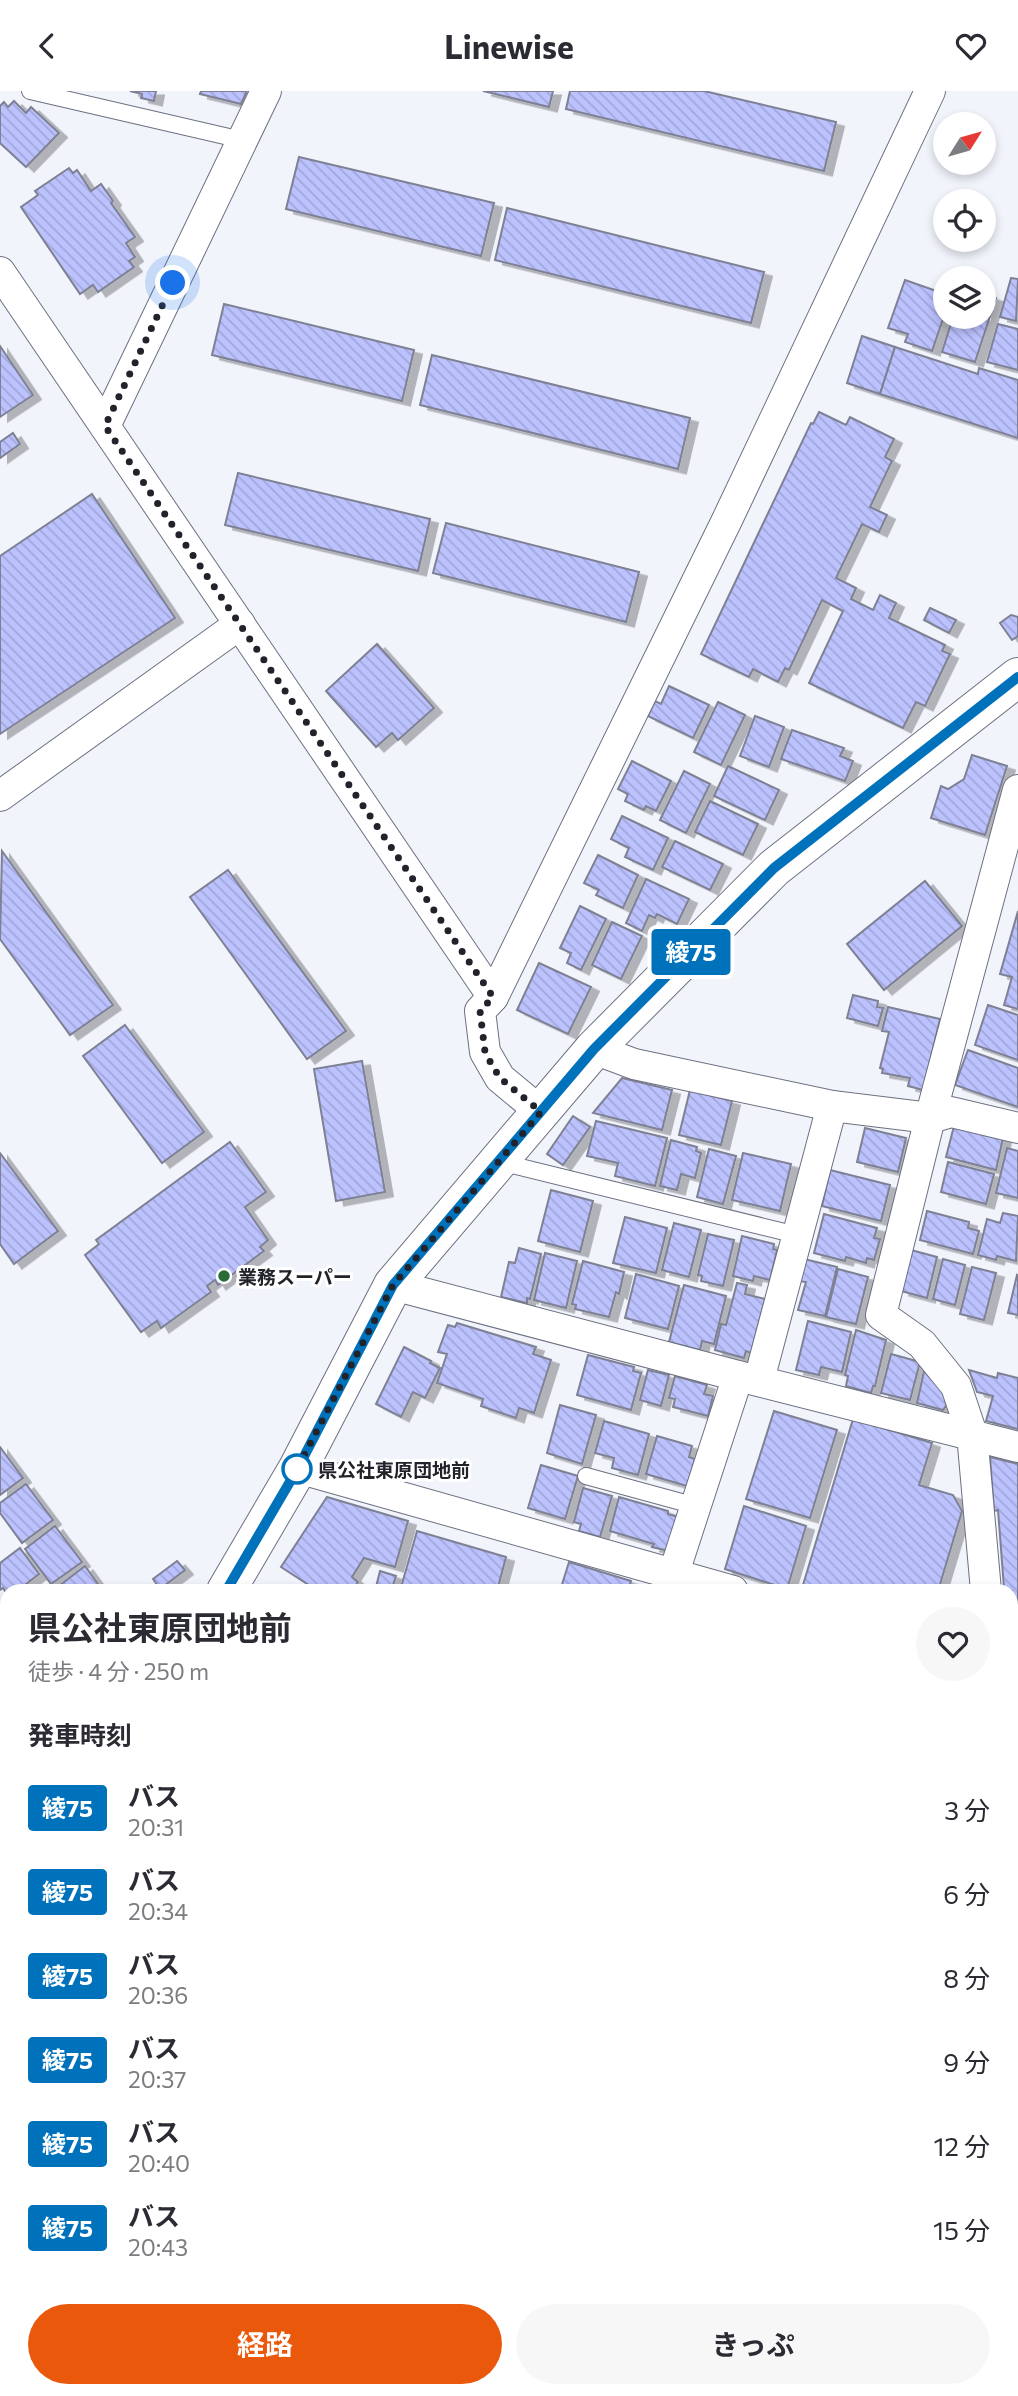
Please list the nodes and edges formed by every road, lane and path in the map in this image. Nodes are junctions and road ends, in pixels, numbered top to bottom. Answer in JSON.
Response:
{"nodes":[{"id":1,"x":30,"y":91,"type":"edge"},
{"id":2,"x":266,"y":91,"type":"edge"},
{"id":3,"x":930,"y":91,"type":"edge"},
{"id":4,"x":242,"y":141,"type":"junction"},
{"id":5,"x":0,"y":272,"type":"edge"},
{"id":6,"x":105,"y":426,"type":"junction"},
{"id":7,"x":240,"y":624,"type":"junction"},
{"id":8,"x":1018,"y":677,"type":"edge"},
{"id":9,"x":1018,"y":789,"type":"edge"},
{"id":10,"x":0,"y":796,"type":"edge"},
{"id":11,"x":493,"y":997,"type":"junction"},
{"id":12,"x":594,"y":1049,"type":"junction"},
{"id":13,"x":832,"y":1106,"type":"junction"},
{"id":14,"x":541,"y":1112,"type":"junction"},
{"id":15,"x":930,"y":1118,"type":"junction"},
{"id":16,"x":1018,"y":1128,"type":"edge"},
{"id":17,"x":497,"y":1161,"type":"junction"},
{"id":18,"x":797,"y":1235,"type":"junction"},
{"id":19,"x":393,"y":1285,"type":"junction"},
{"id":20,"x":748,"y":1378,"type":"junction"},
{"id":21,"x":972,"y":1434,"type":"junction"},
{"id":22,"x":1018,"y":1447,"type":"edge"},
{"id":23,"x":298,"y":1468,"type":"junction"},
{"id":24,"x":586,"y":1476,"type":"dead end"},
{"id":25,"x":696,"y":1506,"type":"junction"},
{"id":26,"x":671,"y":1582,"type":"edge"},
{"id":27,"x":230,"y":1584,"type":"edge"},
{"id":28,"x":985,"y":1584,"type":"edge"}],
"edges":[{"from":1,"to":4,"type":"lane"},
{"from":2,"to":4,"type":"street"},
{"from":3,"to":11,"type":"street"},
{"from":4,"to":6,"type":"street"},
{"from":5,"to":6,"type":"street"},
{"from":6,"to":7,"type":"street"},
{"from":7,"to":10,"type":"street"},
{"from":7,"to":11,"type":"street"},
{"from":8,"to":12,"type":"street"},
{"from":9,"to":15,"type":"street"},
{"from":11,"to":14,"type":"street"},
{"from":12,"to":13,"type":"street"},
{"from":12,"to":14,"type":"street"},
{"from":13,"to":15,"type":"street"},
{"from":13,"to":18,"type":"street"},
{"from":14,"to":17,"type":"street"},
{"from":15,"to":16,"type":"street"},
{"from":15,"to":21,"type":"street"},
{"from":17,"to":18,"type":"lane"},
{"from":17,"to":19,"type":"street"},
{"from":18,"to":20,"type":"street"},
{"from":19,"to":20,"type":"street"},
{"from":19,"to":23,"type":"street"},
{"from":20,"to":21,"type":"street"},
{"from":20,"to":25,"type":"street"},
{"from":21,"to":22,"type":"street"},
{"from":21,"to":28,"type":"street"},
{"from":23,"to":26,"type":"street"},
{"from":23,"to":27,"type":"street"},
{"from":24,"to":25,"type":"lane"},
{"from":25,"to":26,"type":"street"}]}
